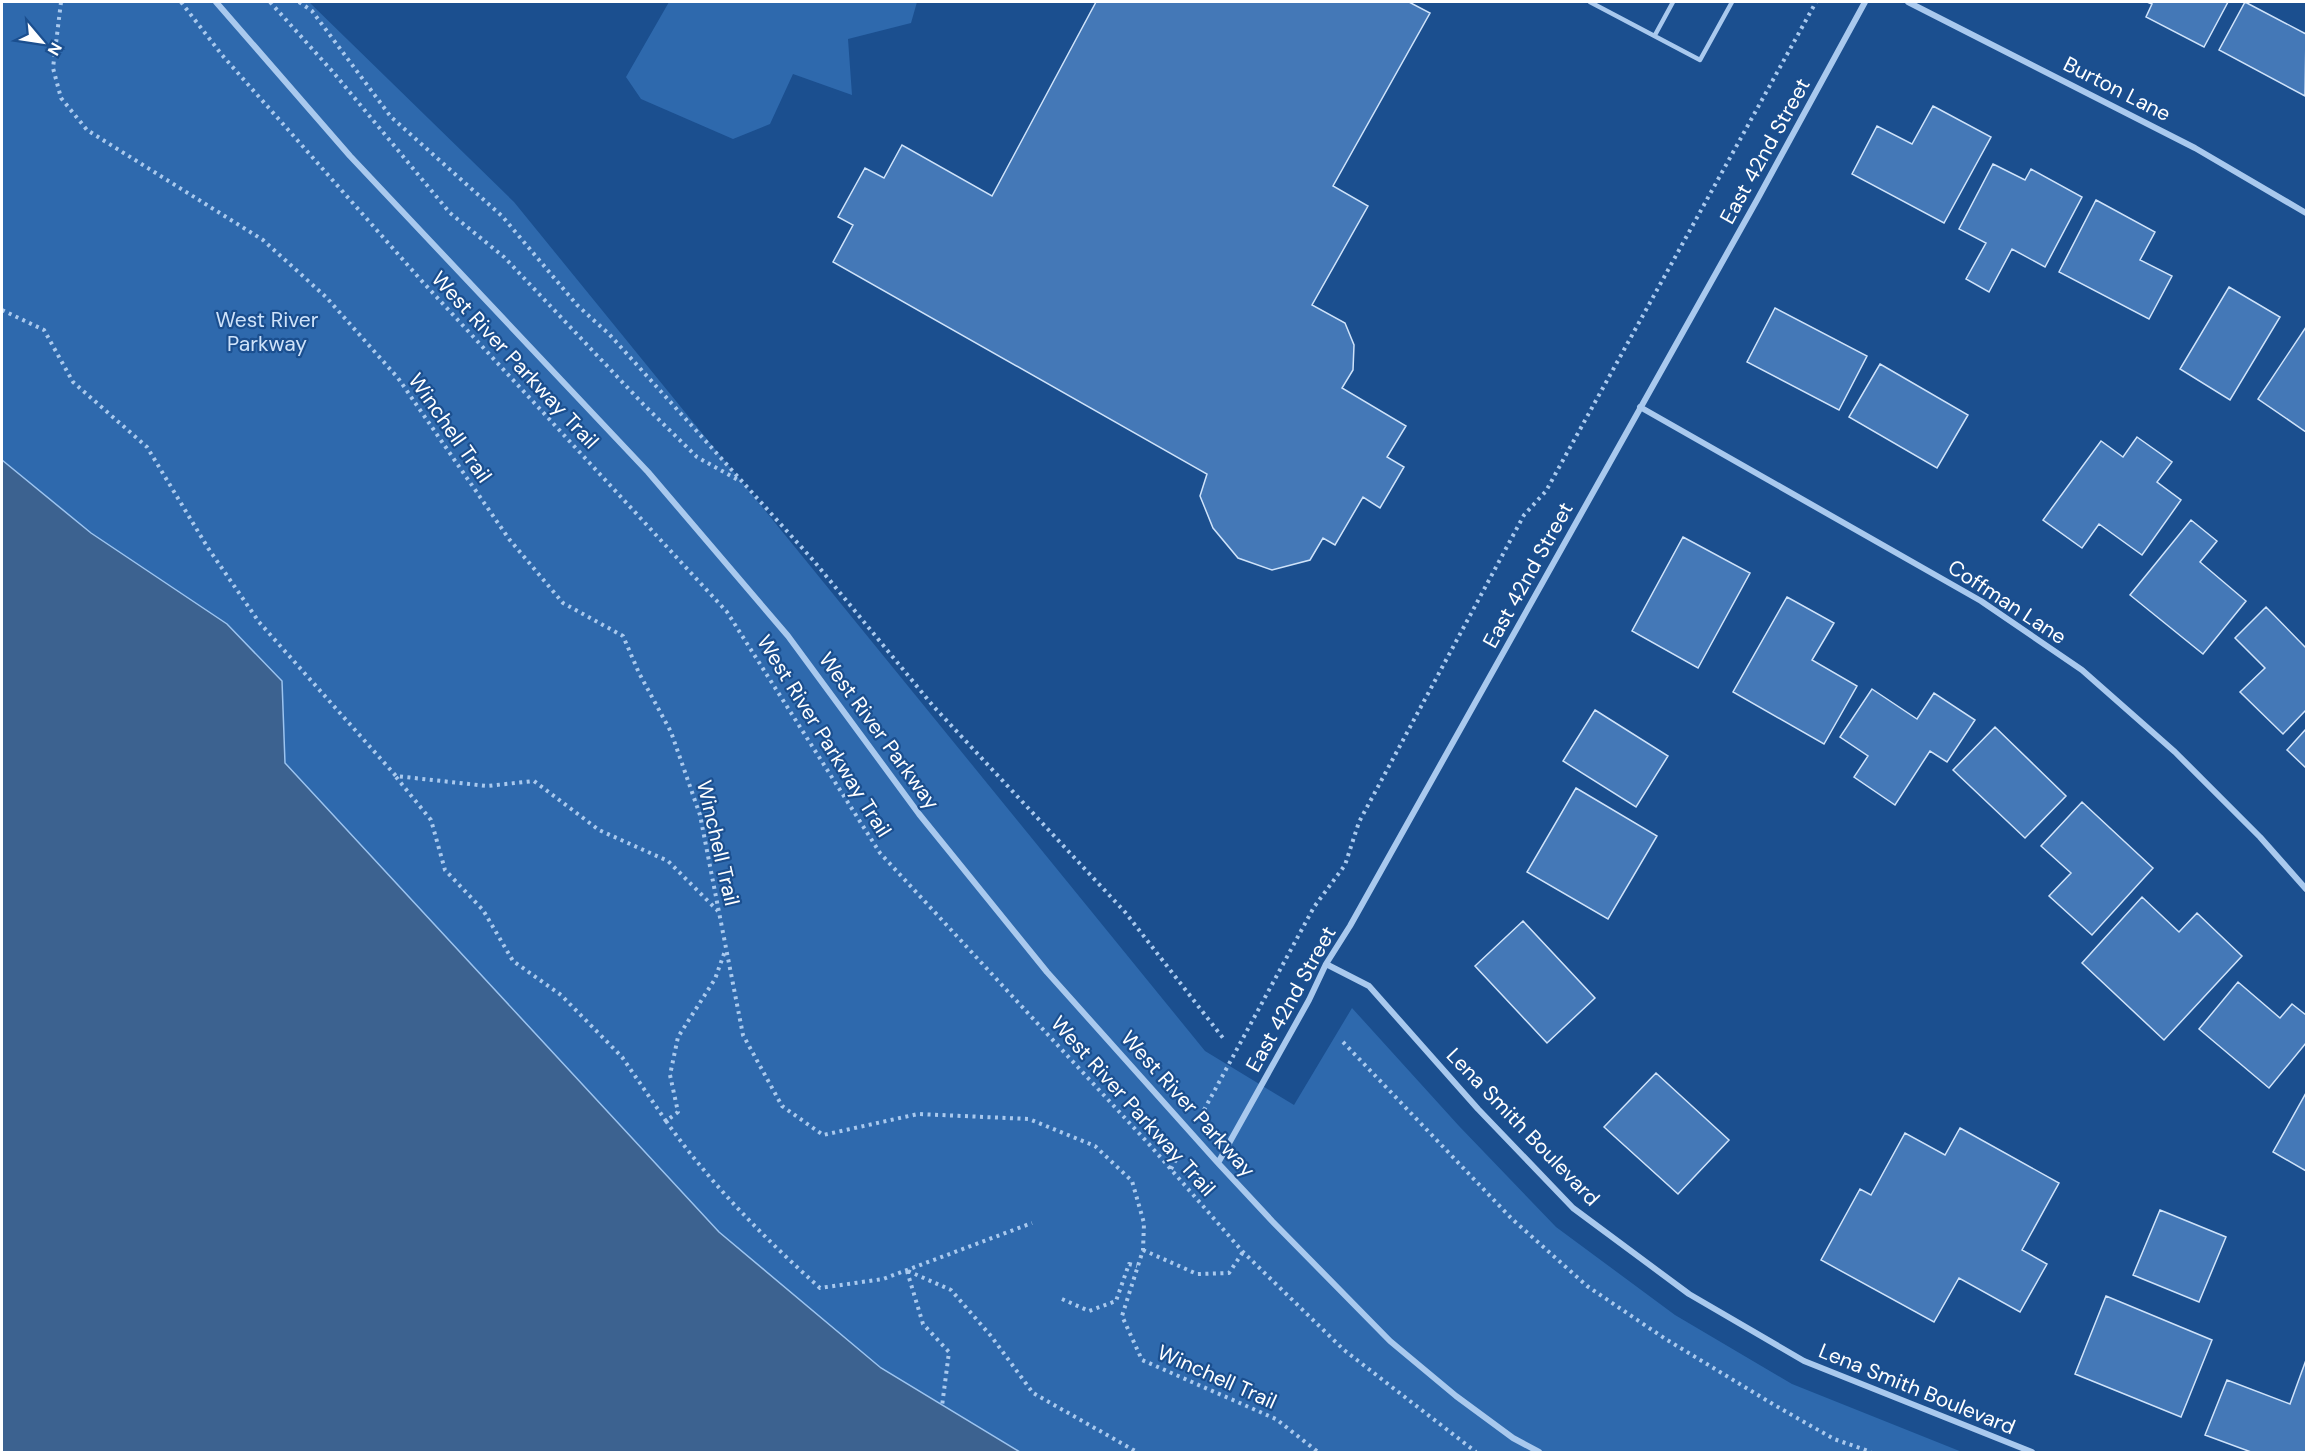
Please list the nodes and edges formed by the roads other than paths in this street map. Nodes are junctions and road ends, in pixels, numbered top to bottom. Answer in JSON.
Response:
{"nodes":[{"id":1,"x":216,"y":2,"type":"edge"},
{"id":2,"x":1590,"y":2,"type":"edge"},
{"id":3,"x":1673,"y":2,"type":"edge"},
{"id":4,"x":1732,"y":2,"type":"edge"},
{"id":5,"x":1865,"y":2,"type":"edge"},
{"id":6,"x":1908,"y":2,"type":"edge"},
{"id":7,"x":1655,"y":35,"type":"junction"},
{"id":8,"x":2307,"y":213,"type":"edge"},
{"id":9,"x":1640,"y":407,"type":"junction"},
{"id":10,"x":2307,"y":889,"type":"edge"},
{"id":11,"x":1326,"y":963,"type":"junction"},
{"id":12,"x":1218,"y":1163,"type":"junction"},
{"id":13,"x":1539,"y":1452,"type":"edge"},
{"id":14,"x":2032,"y":1452,"type":"edge"}],
"edges":[{"from":1,"to":12,"type":"street","name":"West River Parkway"},
{"from":2,"to":7,"type":"lane"},
{"from":3,"to":7,"type":"lane"},
{"from":4,"to":7,"type":"lane"},
{"from":5,"to":9,"type":"street","name":"East 42nd Street"},
{"from":6,"to":8,"type":"street","name":"Burton Lane"},
{"from":9,"to":10,"type":"street","name":"Coffman Lane"},
{"from":9,"to":11,"type":"street","name":"East 42nd Street"},
{"from":11,"to":12,"type":"street","name":"East 42nd Street"},
{"from":11,"to":14,"type":"street","name":"Lena Smith Boulevard"},
{"from":12,"to":13,"type":"street","name":"West River Parkway"}]}
